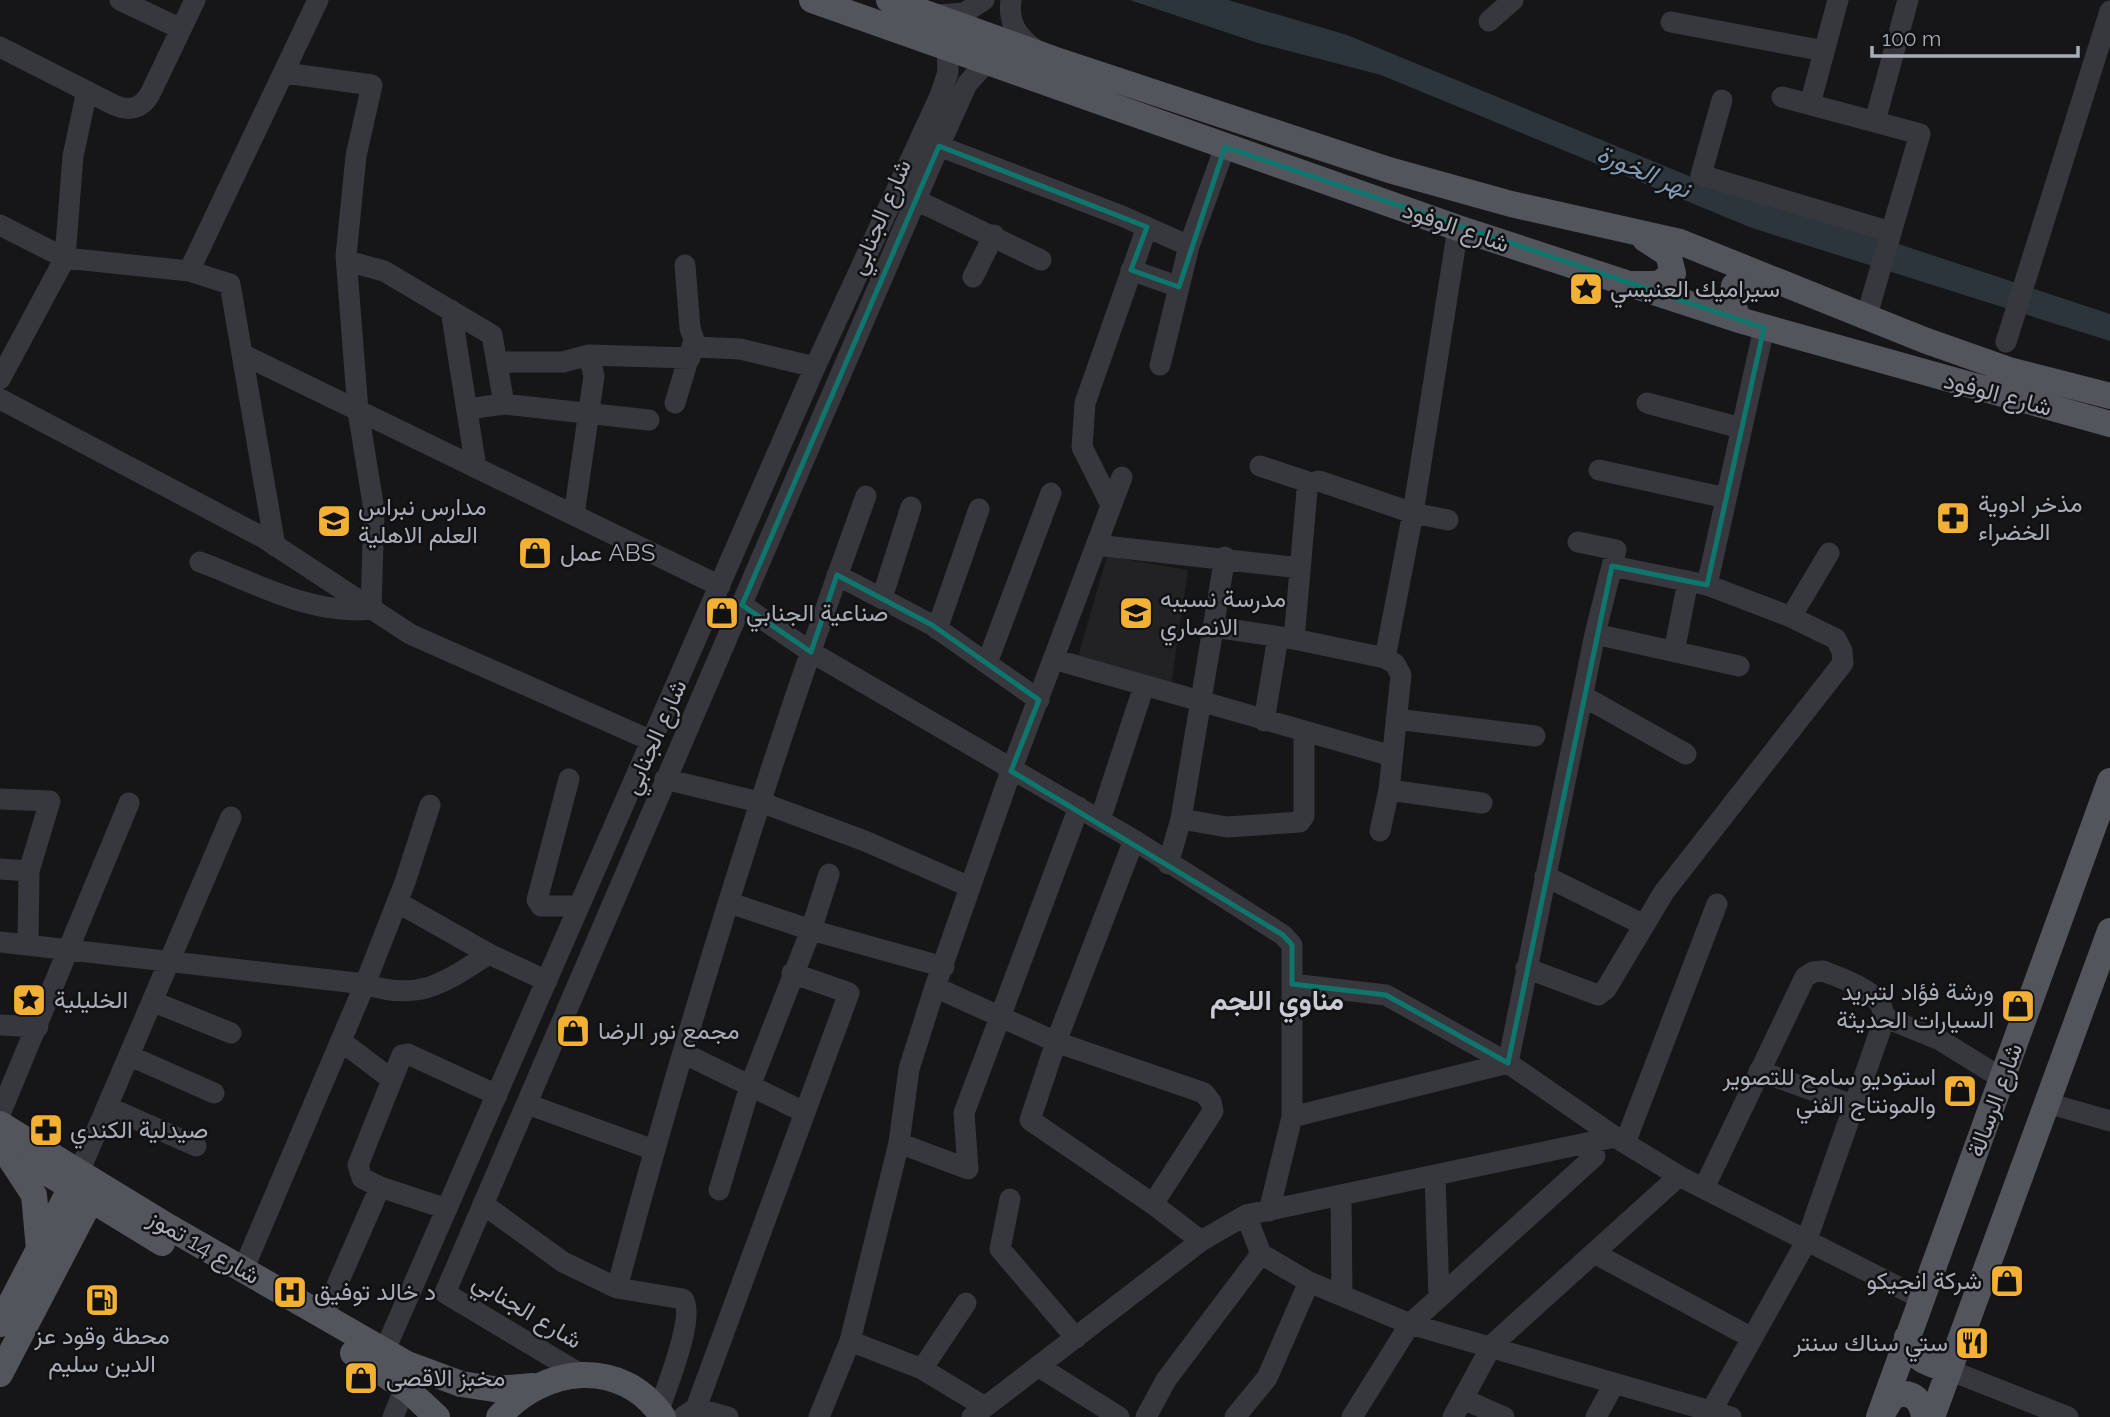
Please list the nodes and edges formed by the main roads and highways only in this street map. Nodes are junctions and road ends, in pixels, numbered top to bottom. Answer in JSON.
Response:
{"nodes":[{"id":1,"x":813,"y":0,"type":"edge"},
{"id":2,"x":889,"y":0,"type":"edge"},
{"id":3,"x":1631,"y":231,"type":"junction"},
{"id":4,"x":1626,"y":283,"type":"junction"},
{"id":5,"x":1781,"y":283,"type":"junction"},
{"id":6,"x":1751,"y":324,"type":"junction"},
{"id":7,"x":2110,"y":396,"type":"edge"},
{"id":8,"x":2110,"y":424,"type":"edge"},
{"id":9,"x":2110,"y":781,"type":"edge"},
{"id":10,"x":2110,"y":931,"type":"edge"},
{"id":11,"x":0,"y":1124,"type":"edge"},
{"id":12,"x":0,"y":1143,"type":"edge"},
{"id":13,"x":85,"y":1187,"type":"junction"},
{"id":14,"x":131,"y":1226,"type":"junction"},
{"id":15,"x":51,"y":1252,"type":"junction"},
{"id":16,"x":0,"y":1324,"type":"edge"},
{"id":17,"x":1907,"y":1337,"type":"junction"},
{"id":18,"x":1949,"y":1370,"type":"junction"},
{"id":19,"x":0,"y":1374,"type":"edge"},
{"id":20,"x":533,"y":1386,"type":"junction"},
{"id":21,"x":675,"y":1413,"type":"edge"},
{"id":22,"x":437,"y":1417,"type":"edge"},
{"id":23,"x":499,"y":1417,"type":"edge"},
{"id":24,"x":1880,"y":1417,"type":"edge"},
{"id":25,"x":1924,"y":1417,"type":"edge"},
{"id":26,"x":1932,"y":1417,"type":"edge"}],
"edges":[{"from":1,"to":4,"type":"main road","name":"شارع الوفود"},
{"from":2,"to":3,"type":"main road","name":"شارع الوفود"},
{"from":3,"to":4,"type":"main road"},
{"from":3,"to":5,"type":"main road","name":"شارع الوفود"},
{"from":4,"to":6,"type":"main road","name":"شارع الوفود"},
{"from":5,"to":6,"type":"main road"},
{"from":5,"to":7,"type":"main road","name":"شارع الوفود"},
{"from":6,"to":8,"type":"main road","name":"شارع الوفود"},
{"from":9,"to":17,"type":"main road","name":"شارع الرسالة"},
{"from":10,"to":18,"type":"main road","name":"شارع الرسالة"},
{"from":11,"to":13,"type":"main road","name":"شارع 14 تموز"},
{"from":12,"to":13,"type":"main road","name":"شارع 14 تموز"},
{"from":12,"to":15,"type":"main road"},
{"from":13,"to":14,"type":"main road","name":"شارع 14 تموز"},
{"from":13,"to":15,"type":"main road"},
{"from":13,"to":20,"type":"main road","name":"شارع 14 تموز"},
{"from":14,"to":15,"type":"main road"},
{"from":14,"to":22,"type":"main road","name":"شارع 14 تموز"},
{"from":15,"to":16,"type":"main road"},
{"from":15,"to":19,"type":"main road"},
{"from":17,"to":18,"type":"main road"},
{"from":17,"to":24,"type":"main road","name":"شارع الرسالة"},
{"from":18,"to":26,"type":"main road","name":"شارع الرسالة"},
{"from":20,"to":21,"type":"main road"},
{"from":20,"to":23,"type":"main road"},
{"from":24,"to":25,"type":"main road"}]}
